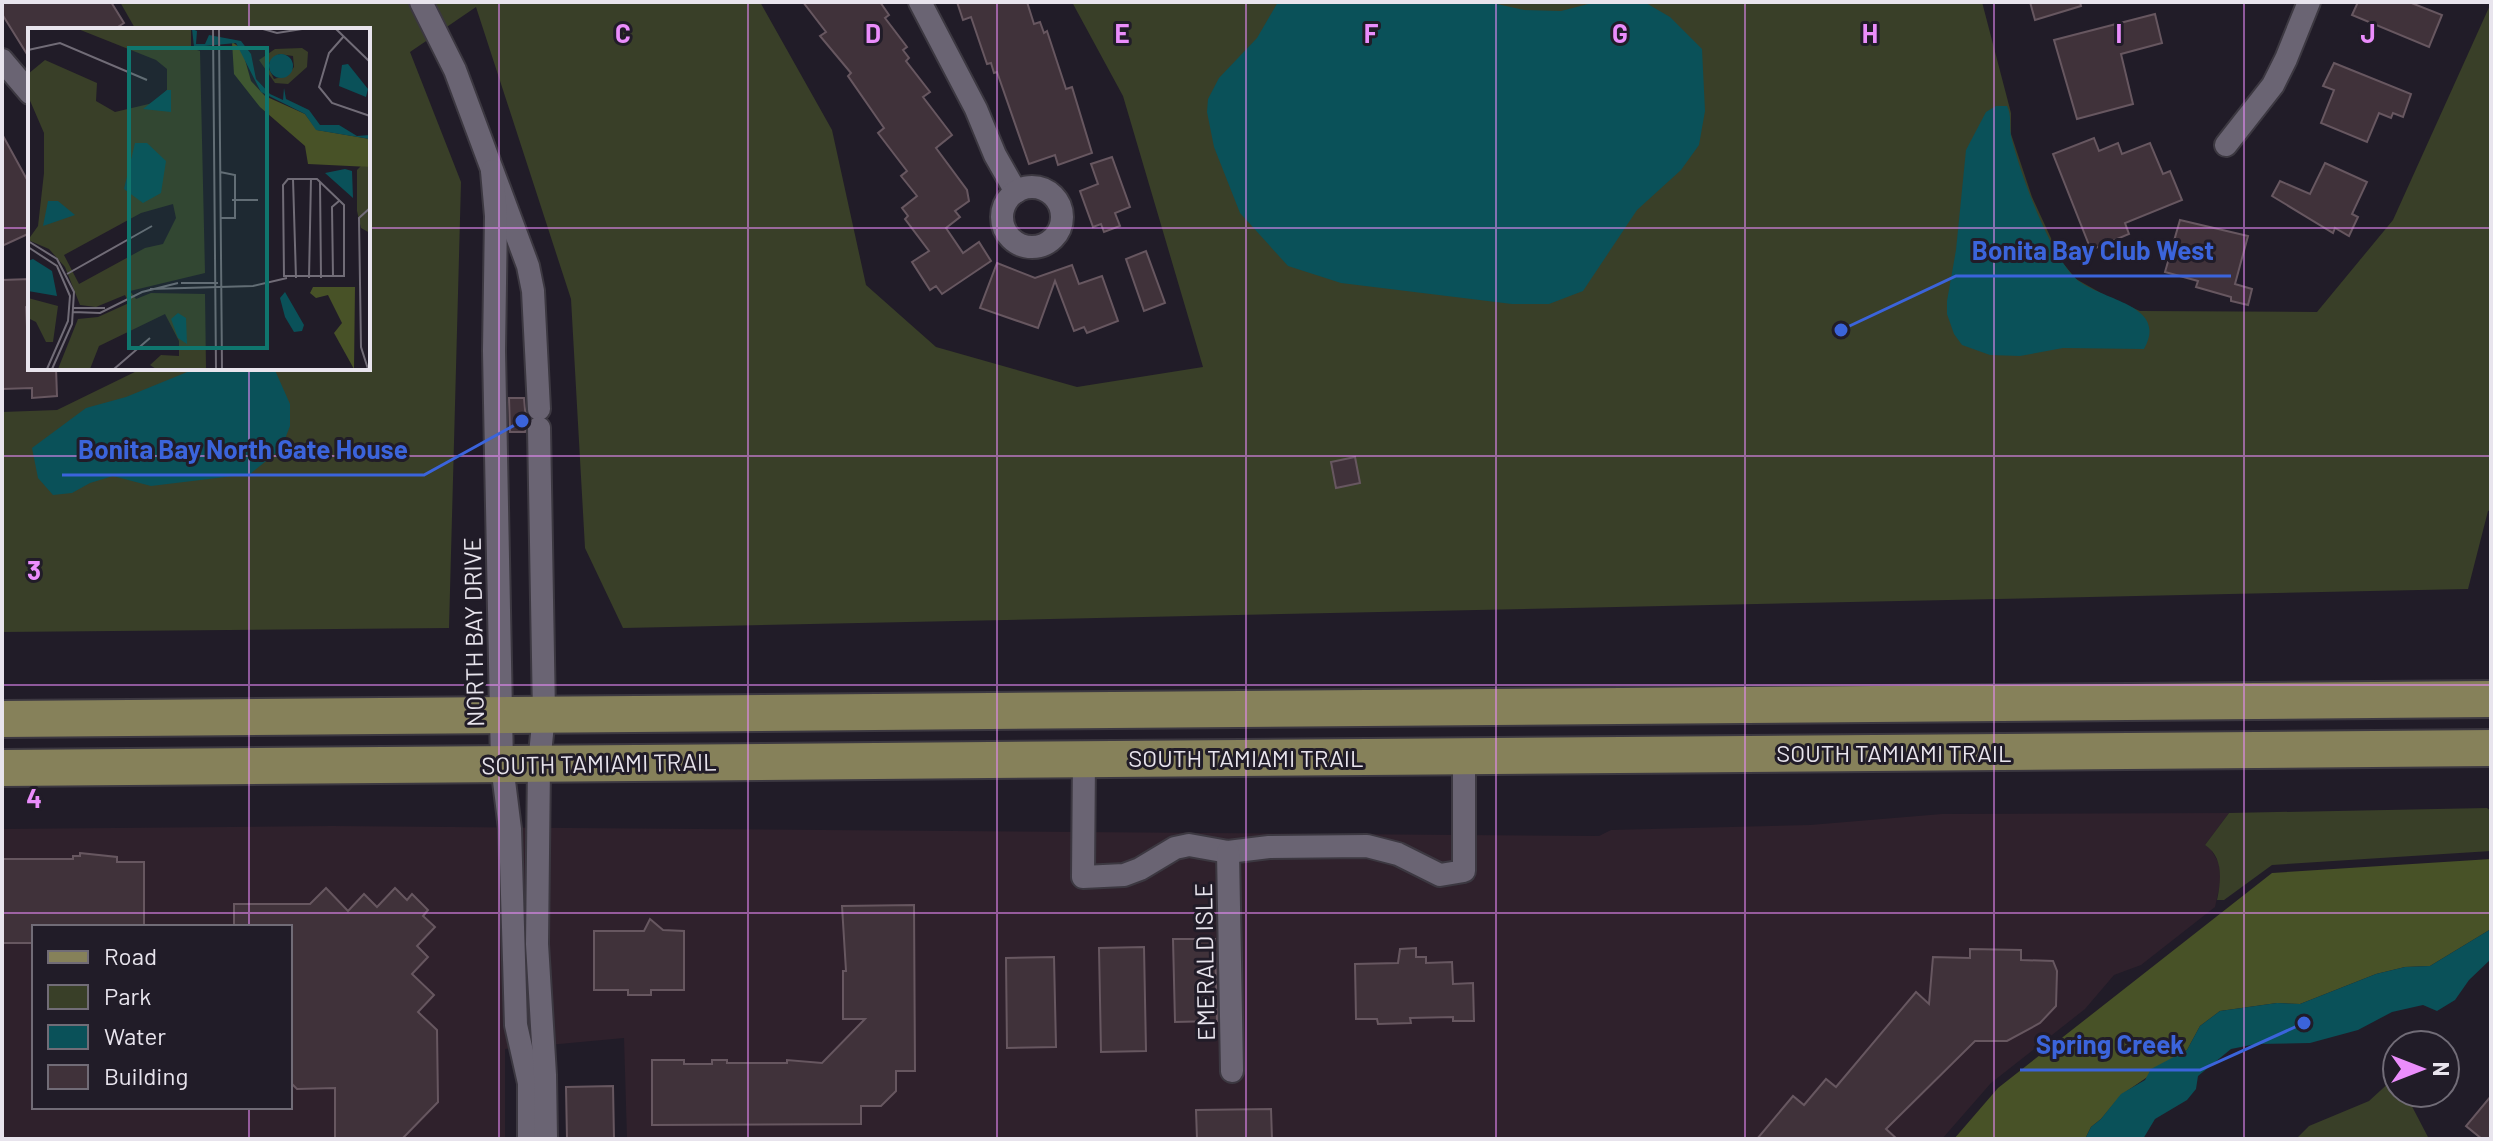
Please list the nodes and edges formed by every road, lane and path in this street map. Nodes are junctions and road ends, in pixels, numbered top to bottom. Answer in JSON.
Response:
{"nodes":[{"id":1,"x":421,"y":2,"type":"edge"},
{"id":2,"x":920,"y":2,"type":"edge"},
{"id":3,"x":2309,"y":2,"type":"edge"},
{"id":4,"x":2,"y":60,"type":"edge"},
{"id":5,"x":28,"y":91,"type":"edge"},
{"id":6,"x":2226,"y":145,"type":"dead end"},
{"id":7,"x":492,"y":171,"type":"junction"},
{"id":8,"x":1016,"y":192,"type":"dead end"},
{"id":9,"x":2491,"y":699,"type":"edge"},
{"id":10,"x":2338,"y":700,"type":"junction"},
{"id":11,"x":544,"y":714,"type":"junction"},
{"id":12,"x":501,"y":715,"type":"junction"},
{"id":13,"x":2,"y":719,"type":"edge"},
{"id":14,"x":2491,"y":748,"type":"edge"},
{"id":15,"x":1861,"y":752,"type":"junction"},
{"id":16,"x":1464,"y":755,"type":"junction"},
{"id":17,"x":1084,"y":758,"type":"junction"},
{"id":18,"x":539,"y":764,"type":"junction"},
{"id":19,"x":502,"y":765,"type":"junction"},
{"id":20,"x":2,"y":768,"type":"edge"},
{"id":21,"x":1228,"y":852,"type":"junction"},
{"id":22,"x":1232,"y":1071,"type":"dead end"},
{"id":23,"x":529,"y":1139,"type":"edge"},
{"id":24,"x":546,"y":1139,"type":"edge"}],
"edges":[{"from":1,"to":7,"type":"street","name":"NORTH BAY DRIVE"},
{"from":2,"to":8,"type":"street"},
{"from":3,"to":6,"type":"street"},
{"from":4,"to":5,"type":"street"},
{"from":7,"to":11,"type":"street","name":"NORTH BAY DRIVE"},
{"from":7,"to":12,"type":"street","name":"NORTH BAY DRIVE"},
{"from":9,"to":10,"type":"main road","name":"SOUTH TAMIAMI TRAIL"},
{"from":10,"to":11,"type":"main road","name":"SOUTH TAMIAMI TRAIL"},
{"from":10,"to":15,"type":"main road"},
{"from":11,"to":12,"type":"main road","name":"SOUTH TAMIAMI TRAIL"},
{"from":11,"to":18,"type":"street","name":"NORTH BAY DRIVE"},
{"from":12,"to":13,"type":"main road","name":"SOUTH TAMIAMI TRAIL"},
{"from":12,"to":19,"type":"street","name":"NORTH BAY DRIVE"},
{"from":14,"to":15,"type":"main road","name":"SOUTH TAMIAMI TRAIL"},
{"from":15,"to":16,"type":"main road","name":"SOUTH TAMIAMI TRAIL"},
{"from":16,"to":17,"type":"main road","name":"SOUTH TAMIAMI TRAIL"},
{"from":16,"to":21,"type":"street","name":"EMERALD ISLE"},
{"from":17,"to":18,"type":"main road","name":"SOUTH TAMIAMI TRAIL"},
{"from":17,"to":21,"type":"street","name":"EMERALD ISLE"},
{"from":18,"to":19,"type":"main road","name":"SOUTH TAMIAMI TRAIL"},
{"from":18,"to":24,"type":"street","name":"NORTH BAY DRIVE"},
{"from":19,"to":20,"type":"main road","name":"SOUTH TAMIAMI TRAIL"},
{"from":19,"to":23,"type":"street","name":"NORTH BAY DRIVE"},
{"from":21,"to":22,"type":"street","name":"EMERALD ISLE"}]}
